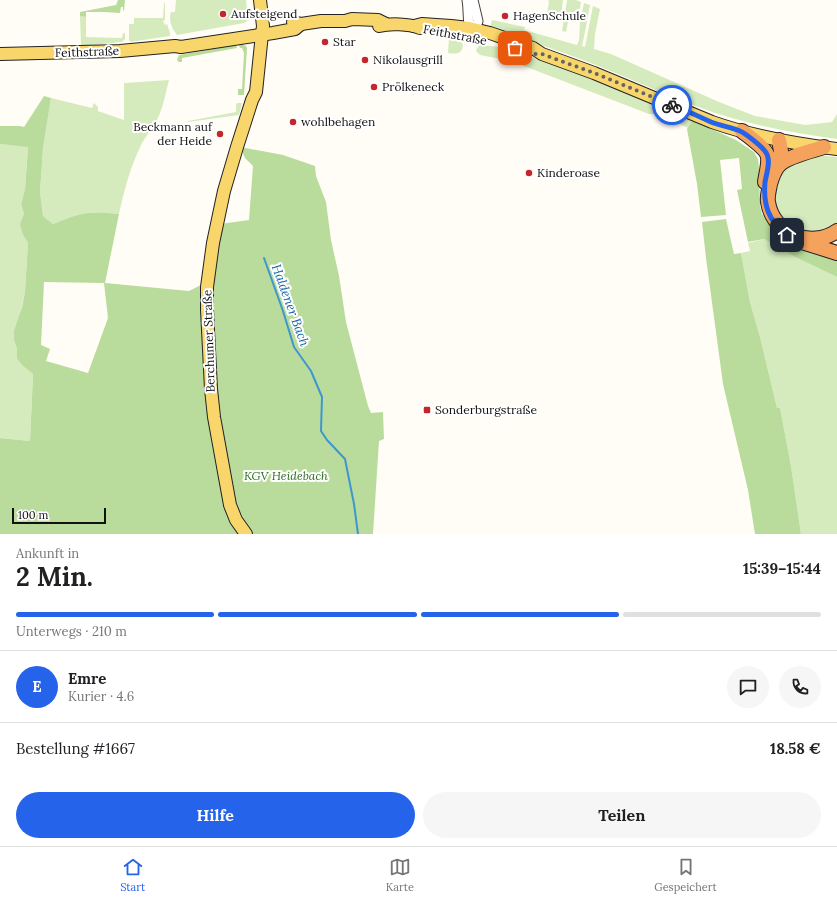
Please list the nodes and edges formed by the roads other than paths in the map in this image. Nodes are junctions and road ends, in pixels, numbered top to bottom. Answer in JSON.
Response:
{"nodes":[{"id":1,"x":253,"y":0,"type":"edge"},
{"id":2,"x":260,"y":0,"type":"edge"},
{"id":3,"x":467,"y":0,"type":"edge"},
{"id":4,"x":473,"y":0,"type":"edge"},
{"id":5,"x":258,"y":31,"type":"junction"},
{"id":6,"x":472,"y":31,"type":"junction"},
{"id":7,"x":0,"y":54,"type":"edge"},
{"id":8,"x":742,"y":131,"type":"junction"},
{"id":9,"x":779,"y":140,"type":"junction"},
{"id":10,"x":831,"y":148,"type":"edge"},
{"id":11,"x":768,"y":156,"type":"junction"},
{"id":12,"x":780,"y":164,"type":"junction"},
{"id":13,"x":837,"y":231,"type":"edge"},
{"id":14,"x":837,"y":253,"type":"edge"},
{"id":15,"x":246,"y":534,"type":"edge"}],
"edges":[{"from":1,"to":5,"type":"main road"},
{"from":2,"to":5,"type":"main road"},
{"from":3,"to":6,"type":"street"},
{"from":4,"to":6,"type":"street"},
{"from":5,"to":6,"type":"main road","name":"Feithstraße"},
{"from":5,"to":7,"type":"main road","name":"Feithstraße"},
{"from":5,"to":15,"type":"main road","name":"Berchumer Straße"},
{"from":6,"to":8,"type":"main road","name":"Feithstraße"},
{"from":8,"to":9,"type":"main road","name":"Feithstraße"},
{"from":8,"to":11,"type":"highway"},
{"from":9,"to":10,"type":"main road","name":"Feithstraße"},
{"from":9,"to":11,"type":"highway"},
{"from":9,"to":12,"type":"highway"},
{"from":10,"to":12,"type":"highway"},
{"from":11,"to":14,"type":"highway"},
{"from":12,"to":13,"type":"highway"}]}
